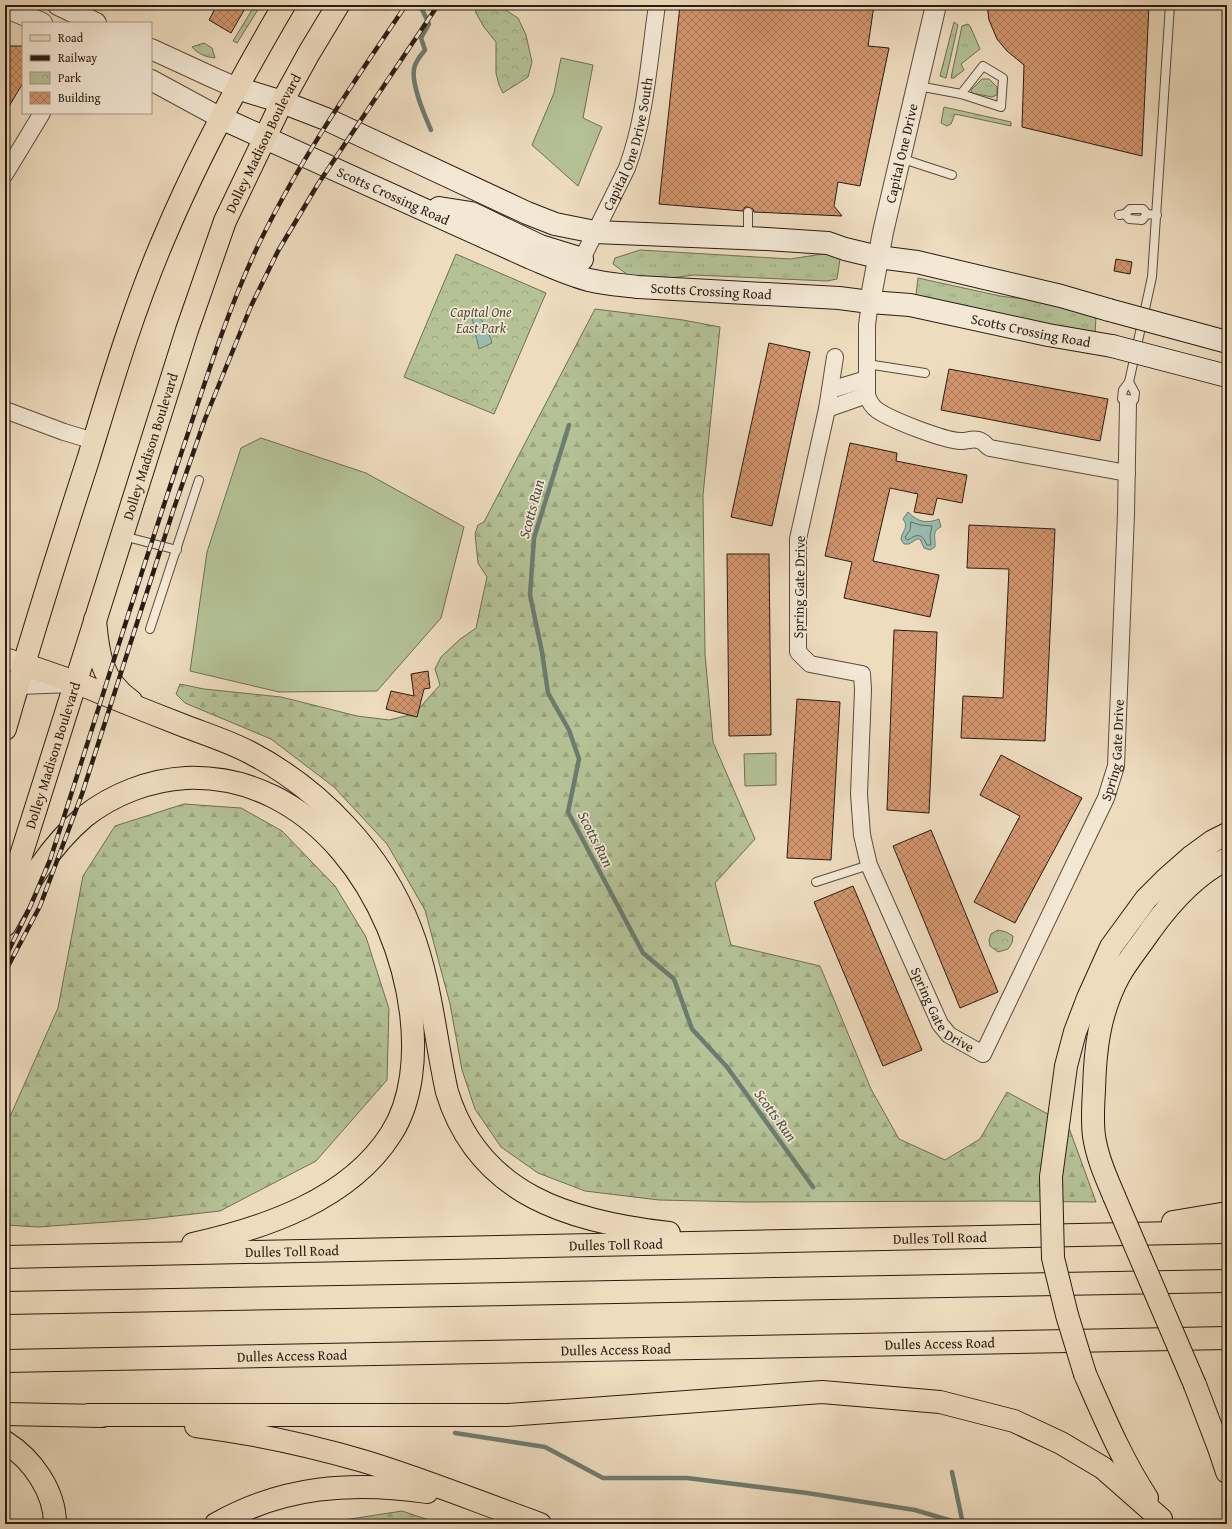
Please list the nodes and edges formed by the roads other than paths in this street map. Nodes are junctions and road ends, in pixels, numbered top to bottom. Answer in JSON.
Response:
{"nodes":[{"id":1,"x":58,"y":5,"type":"edge"},
{"id":2,"x":284,"y":5,"type":"edge"},
{"id":3,"x":338,"y":5,"type":"edge"},
{"id":4,"x":656,"y":5,"type":"edge"},
{"id":5,"x":936,"y":5,"type":"edge"},
{"id":6,"x":1170,"y":5,"type":"edge"},
{"id":7,"x":5,"y":7,"type":"edge"},
{"id":8,"x":40,"y":22,"type":"edge"},
{"id":9,"x":94,"y":22,"type":"edge"},
{"id":10,"x":152,"y":49,"type":"edge"},
{"id":11,"x":152,"y":81,"type":"edge"},
{"id":12,"x":918,"y":86,"type":"junction"},
{"id":13,"x":237,"y":88,"type":"junction"},
{"id":14,"x":961,"y":94,"type":"junction"},
{"id":15,"x":282,"y":102,"type":"junction"},
{"id":16,"x":41,"y":114,"type":"edge"},
{"id":17,"x":220,"y":118,"type":"junction"},
{"id":18,"x":264,"y":137,"type":"junction"},
{"id":19,"x":900,"y":158,"type":"junction"},
{"id":20,"x":5,"y":174,"type":"edge"},
{"id":21,"x":952,"y":176,"type":"dead end"},
{"id":22,"x":748,"y":212,"type":"dead end"},
{"id":23,"x":1122,"y":215,"type":"dead end"},
{"id":24,"x":1157,"y":215,"type":"junction"},
{"id":25,"x":594,"y":232,"type":"junction"},
{"id":26,"x":748,"y":239,"type":"junction"},
{"id":27,"x":878,"y":257,"type":"junction"},
{"id":28,"x":578,"y":267,"type":"junction"},
{"id":29,"x":870,"y":302,"type":"junction"},
{"id":30,"x":1227,"y":342,"type":"edge"},
{"id":31,"x":835,"y":357,"type":"dead end"},
{"id":32,"x":925,"y":374,"type":"dead end"},
{"id":33,"x":1227,"y":376,"type":"edge"},
{"id":34,"x":867,"y":379,"type":"junction"},
{"id":35,"x":830,"y":390,"type":"junction"},
{"id":36,"x":1128,"y":403,"type":"joint"},
{"id":37,"x":827,"y":409,"type":"junction"},
{"id":38,"x":5,"y":410,"type":"edge"},
{"id":39,"x":94,"y":441,"type":"junction"},
{"id":40,"x":1127,"y":473,"type":"junction"},
{"id":41,"x":199,"y":480,"type":"dead end"},
{"id":42,"x":122,"y":536,"type":"junction"},
{"id":43,"x":177,"y":550,"type":"junction"},
{"id":44,"x":95,"y":620,"type":"junction"},
{"id":45,"x":150,"y":629,"type":"dead end"},
{"id":46,"x":13,"y":672,"type":"edge"},
{"id":47,"x":75,"y":682,"type":"junction"},
{"id":48,"x":145,"y":711,"type":"junction"},
{"id":49,"x":5,"y":729,"type":"edge"},
{"id":50,"x":1227,"y":834,"type":"edge"},
{"id":51,"x":1227,"y":859,"type":"edge"},
{"id":52,"x":869,"y":865,"type":"junction"},
{"id":53,"x":816,"y":882,"type":"dead end"},
{"id":54,"x":5,"y":906,"type":"edge"},
{"id":55,"x":5,"y":925,"type":"edge"},
{"id":56,"x":1227,"y":1212,"type":"edge"},
{"id":57,"x":1227,"y":1232,"type":"edge"},
{"id":58,"x":1072,"y":1236,"type":"junction"},
{"id":59,"x":776,"y":1241,"type":"junction"},
{"id":60,"x":131,"y":1255,"type":"junction"},
{"id":61,"x":5,"y":1257,"type":"edge"},
{"id":62,"x":1227,"y":1281,"type":"edge"},
{"id":63,"x":5,"y":1303,"type":"edge"},
{"id":64,"x":1227,"y":1338,"type":"edge"},
{"id":65,"x":5,"y":1361,"type":"edge"},
{"id":66,"x":5,"y":1414,"type":"edge"},
{"id":67,"x":89,"y":1415,"type":"junction"},
{"id":68,"x":5,"y":1442,"type":"edge"},
{"id":69,"x":1227,"y":1472,"type":"edge"},
{"id":70,"x":501,"y":1510,"type":"junction"},
{"id":71,"x":1163,"y":1521,"type":"edge"},
{"id":72,"x":55,"y":1524,"type":"edge"},
{"id":73,"x":216,"y":1524,"type":"edge"},
{"id":74,"x":540,"y":1524,"type":"edge"}],
"edges":[{"from":1,"to":9,"type":"street"},
{"from":2,"to":13,"type":"main road"},
{"from":3,"to":15,"type":"main road","name":"Dolley Madison Boulevard"},
{"from":4,"to":25,"type":"street","name":"Capital One Drive South"},
{"from":5,"to":12,"type":"street","name":"Capital One Drive"},
{"from":6,"to":24,"type":"lane"},
{"from":7,"to":8,"type":"street"},
{"from":10,"to":13,"type":"street"},
{"from":11,"to":17,"type":"street"},
{"from":12,"to":14,"type":"lane"},
{"from":12,"to":19,"type":"street","name":"Capital One Drive"},
{"from":13,"to":15,"type":"main road"},
{"from":13,"to":17,"type":"main road"},
{"from":14,"to":14,"type":"lane"},
{"from":15,"to":18,"type":"main road","name":"Dolley Madison Boulevard"},
{"from":15,"to":25,"type":"main road"},
{"from":16,"to":20,"type":"street"},
{"from":17,"to":18,"type":"main road","name":"Scotts Crossing Road"},
{"from":17,"to":39,"type":"main road"},
{"from":18,"to":28,"type":"main road","name":"Scotts Crossing Road"},
{"from":18,"to":42,"type":"main road","name":"Dolley Madison Boulevard"},
{"from":19,"to":21,"type":"lane"},
{"from":19,"to":27,"type":"street","name":"Capital One Drive"},
{"from":22,"to":26,"type":"lane"},
{"from":23,"to":24,"type":"lane"},
{"from":24,"to":36,"type":"lane"},
{"from":25,"to":26,"type":"main road"},
{"from":25,"to":28,"type":"street","name":"Capital One Drive South"},
{"from":26,"to":27,"type":"main road"},
{"from":27,"to":29,"type":"street","name":"Capital One Drive"},
{"from":27,"to":30,"type":"main road","bridge":true},
{"from":28,"to":29,"type":"main road","name":"Scotts Crossing Road"},
{"from":29,"to":33,"type":"main road","name":"Scotts Crossing Road","bridge":true},
{"from":29,"to":34,"type":"street"},
{"from":31,"to":35,"type":"street","name":"Spring Gate Drive"},
{"from":32,"to":34,"type":"lane"},
{"from":34,"to":35,"type":"street"},
{"from":34,"to":37,"type":"street"},
{"from":34,"to":40,"type":"street"},
{"from":35,"to":37,"type":"street","name":"Spring Gate Drive"},
{"from":36,"to":40,"type":"street","name":"Spring Gate Drive"},
{"from":37,"to":52,"type":"street","name":"Spring Gate Drive"},
{"from":38,"to":39,"type":"street"},
{"from":39,"to":46,"type":"main road"},
{"from":40,"to":52,"type":"street","name":"Spring Gate Drive"},
{"from":41,"to":43,"type":"lane"},
{"from":42,"to":43,"type":"lane"},
{"from":42,"to":44,"type":"main road","name":"Dolley Madison Boulevard"},
{"from":43,"to":45,"type":"lane"},
{"from":44,"to":47,"type":"main road","name":"Dolley Madison Boulevard"},
{"from":44,"to":48,"type":"main road"},
{"from":46,"to":47,"type":"main road"},
{"from":46,"to":49,"type":"main road"},
{"from":47,"to":48,"type":"main road"},
{"from":47,"to":54,"type":"main road","name":"Dolley Madison Boulevard"},
{"from":48,"to":59,"type":"main road"},
{"from":50,"to":71,"type":"main road","bridge":true},
{"from":51,"to":69,"type":"main road","bridge":true},
{"from":52,"to":53,"type":"lane"},
{"from":55,"to":60,"type":"main road"},
{"from":56,"to":58,"type":"main road"},
{"from":57,"to":58,"type":"main road","name":"Dulles Toll Road"},
{"from":58,"to":59,"type":"main road","name":"Dulles Toll Road"},
{"from":59,"to":60,"type":"main road","name":"Dulles Toll Road"},
{"from":60,"to":61,"type":"main road","name":"Dulles Toll Road"},
{"from":62,"to":63,"type":"main road"},
{"from":64,"to":65,"type":"main road","name":"Dulles Access Road"},
{"from":66,"to":67,"type":"main road"},
{"from":67,"to":70,"type":"main road"},
{"from":67,"to":71,"type":"main road"},
{"from":68,"to":72,"type":"main road"},
{"from":70,"to":73,"type":"main road"},
{"from":70,"to":74,"type":"main road"}]}
